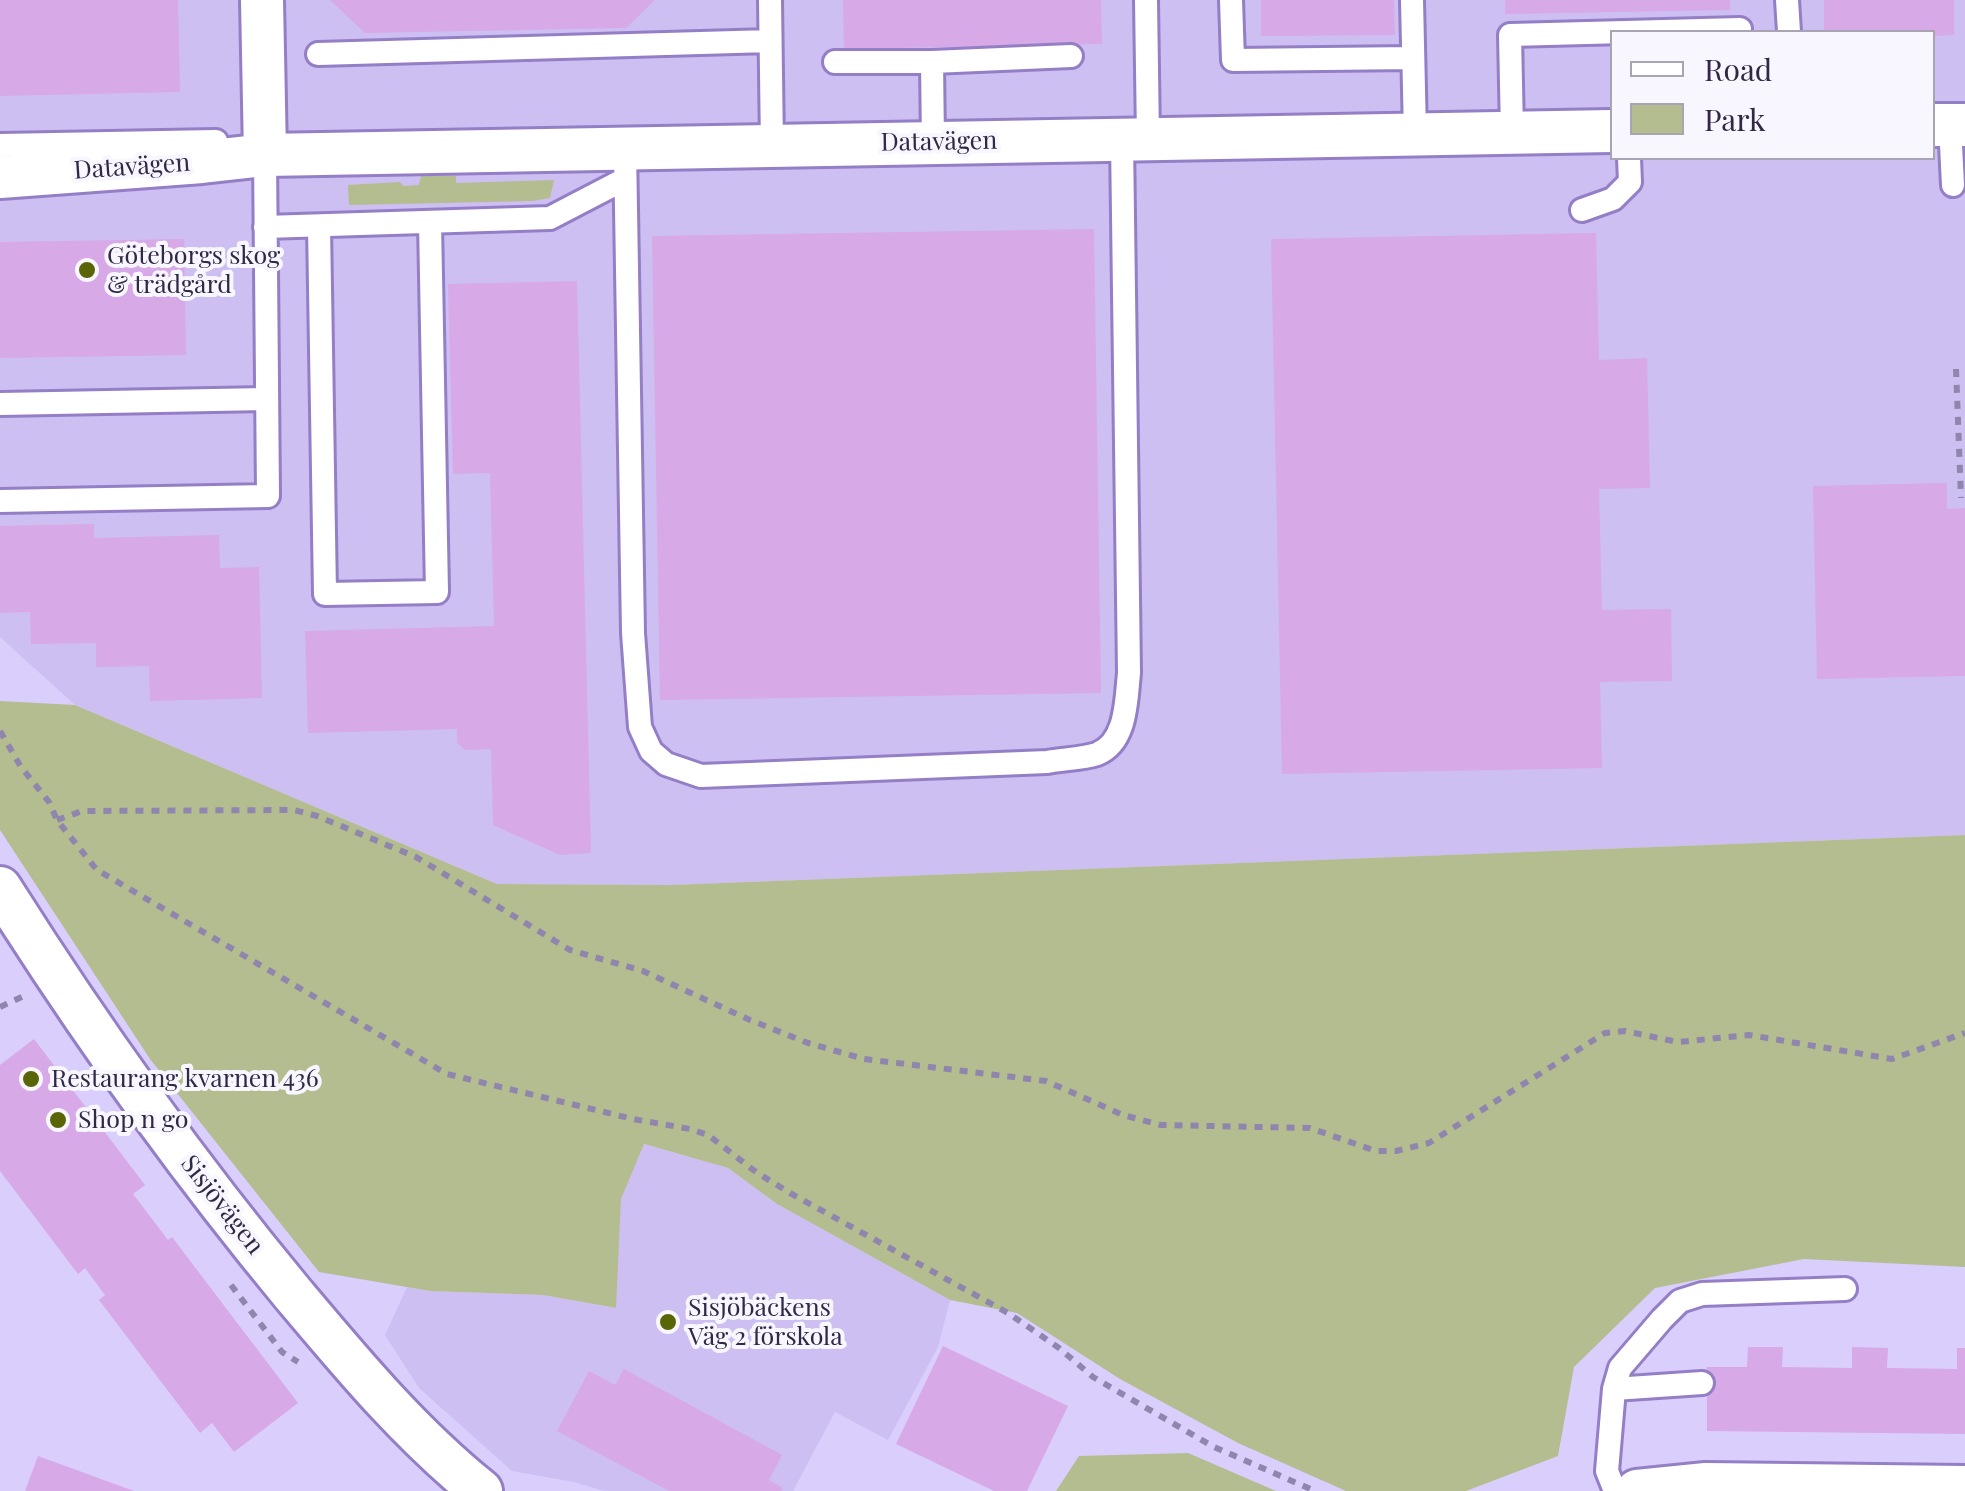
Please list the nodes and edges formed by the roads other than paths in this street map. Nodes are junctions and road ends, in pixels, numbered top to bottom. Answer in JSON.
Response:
{"nodes":[{"id":1,"x":262,"y":0,"type":"edge"},
{"id":2,"x":770,"y":0,"type":"edge"},
{"id":3,"x":1146,"y":0,"type":"edge"},
{"id":4,"x":1231,"y":0,"type":"edge"},
{"id":5,"x":1412,"y":0,"type":"edge"},
{"id":6,"x":1787,"y":0,"type":"edge"},
{"id":7,"x":1702,"y":30,"type":"edge"},
{"id":8,"x":1740,"y":30,"type":"edge"},
{"id":9,"x":1788,"y":30,"type":"edge"},
{"id":10,"x":1610,"y":32,"type":"edge"},
{"id":11,"x":770,"y":41,"type":"junction"},
{"id":12,"x":318,"y":54,"type":"dead end"},
{"id":13,"x":1071,"y":56,"type":"dead end"},
{"id":14,"x":1414,"y":58,"type":"junction"},
{"id":15,"x":835,"y":62,"type":"dead end"},
{"id":16,"x":932,"y":62,"type":"junction"},
{"id":17,"x":1949,"y":125,"type":"edge"},
{"id":18,"x":1610,"y":130,"type":"edge"},
{"id":19,"x":1512,"y":132,"type":"junction"},
{"id":20,"x":1416,"y":134,"type":"junction"},
{"id":21,"x":1135,"y":138,"type":"junction"},
{"id":22,"x":933,"y":142,"type":"junction"},
{"id":23,"x":0,"y":145,"type":"edge"},
{"id":24,"x":772,"y":146,"type":"junction"},
{"id":25,"x":264,"y":155,"type":"junction"},
{"id":26,"x":1629,"y":160,"type":"edge"},
{"id":27,"x":625,"y":164,"type":"junction"},
{"id":28,"x":0,"y":177,"type":"edge"},
{"id":29,"x":1953,"y":186,"type":"dead end"},
{"id":30,"x":1582,"y":210,"type":"dead end"},
{"id":31,"x":430,"y":222,"type":"junction"},
{"id":32,"x":319,"y":226,"type":"junction"},
{"id":33,"x":265,"y":227,"type":"junction"},
{"id":34,"x":266,"y":399,"type":"junction"},
{"id":35,"x":0,"y":404,"type":"edge"},
{"id":36,"x":0,"y":500,"type":"edge"},
{"id":37,"x":0,"y":888,"type":"edge"},
{"id":38,"x":1844,"y":1289,"type":"dead end"},
{"id":39,"x":1702,"y":1382,"type":"dead end"},
{"id":40,"x":1614,"y":1389,"type":"junction"},
{"id":41,"x":1965,"y":1487,"type":"edge"},
{"id":42,"x":480,"y":1491,"type":"edge"},
{"id":43,"x":1614,"y":1491,"type":"edge"},
{"id":44,"x":1637,"y":1491,"type":"edge"}],
"edges":[{"from":1,"to":25,"type":"street"},
{"from":2,"to":11,"type":"lane"},
{"from":3,"to":21,"type":"lane"},
{"from":4,"to":14,"type":"lane"},
{"from":5,"to":14,"type":"lane"},
{"from":6,"to":9,"type":"lane"},
{"from":7,"to":8,"type":"lane"},
{"from":10,"to":19,"type":"lane"},
{"from":11,"to":12,"type":"lane"},
{"from":11,"to":24,"type":"lane"},
{"from":13,"to":16,"type":"lane"},
{"from":14,"to":20,"type":"lane"},
{"from":15,"to":16,"type":"lane"},
{"from":16,"to":22,"type":"lane"},
{"from":17,"to":29,"type":"lane"},
{"from":18,"to":19,"type":"street","name":"Datavägen"},
{"from":19,"to":20,"type":"street","name":"Datavägen"},
{"from":20,"to":21,"type":"street","name":"Datavägen"},
{"from":21,"to":22,"type":"street","name":"Datavägen"},
{"from":21,"to":27,"type":"lane"},
{"from":22,"to":24,"type":"street","name":"Datavägen"},
{"from":23,"to":25,"type":"lane"},
{"from":24,"to":27,"type":"street","name":"Datavägen"},
{"from":25,"to":27,"type":"street","name":"Datavägen"},
{"from":25,"to":28,"type":"street","name":"Datavägen"},
{"from":25,"to":33,"type":"lane"},
{"from":26,"to":30,"type":"lane"},
{"from":27,"to":31,"type":"lane"},
{"from":31,"to":32,"type":"lane"},
{"from":31,"to":32,"type":"lane"},
{"from":32,"to":33,"type":"lane"},
{"from":33,"to":34,"type":"lane"},
{"from":34,"to":35,"type":"lane"},
{"from":34,"to":36,"type":"lane"},
{"from":37,"to":42,"type":"street","name":"Sisjövägen"},
{"from":38,"to":40,"type":"lane"},
{"from":39,"to":40,"type":"lane"},
{"from":40,"to":43,"type":"lane"},
{"from":41,"to":44,"type":"street"}]}
